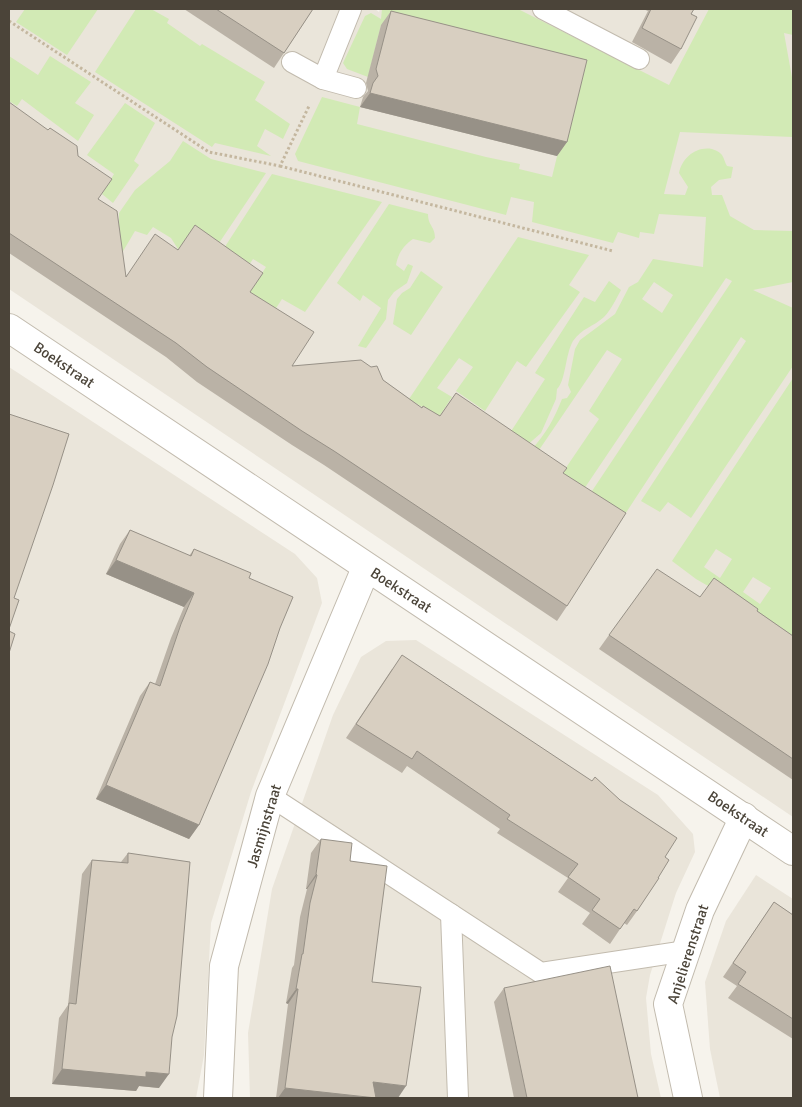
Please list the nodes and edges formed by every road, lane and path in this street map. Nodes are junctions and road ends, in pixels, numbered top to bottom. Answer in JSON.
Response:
{"nodes":[{"id":1,"x":351,"y":9,"type":"edge"},
{"id":2,"x":543,"y":9,"type":"edge"},
{"id":3,"x":9,"y":21,"type":"edge"},
{"id":4,"x":640,"y":59,"type":"dead end"},
{"id":5,"x":292,"y":62,"type":"edge"},
{"id":6,"x":322,"y":79,"type":"junction"},
{"id":7,"x":356,"y":88,"type":"dead end"},
{"id":8,"x":280,"y":166,"type":"junction"},
{"id":9,"x":613,"y":250,"type":"dead end"},
{"id":10,"x":9,"y":328,"type":"edge"},
{"id":11,"x":366,"y":568,"type":"junction"},
{"id":12,"x":270,"y":796,"type":"junction"},
{"id":13,"x":744,"y":817,"type":"junction"},
{"id":14,"x":793,"y":851,"type":"edge"},
{"id":15,"x":451,"y":914,"type":"junction"},
{"id":16,"x":686,"y":951,"type":"junction"},
{"id":17,"x":218,"y":1098,"type":"edge"},
{"id":18,"x":458,"y":1098,"type":"edge"},
{"id":19,"x":688,"y":1098,"type":"edge"}],
"edges":[{"from":1,"to":6,"type":"lane"},
{"from":2,"to":4,"type":"lane"},
{"from":3,"to":8,"type":"path"},
{"from":5,"to":6,"type":"lane"},
{"from":6,"to":7,"type":"lane"},
{"from":6,"to":8,"type":"path"},
{"from":8,"to":9,"type":"path"},
{"from":10,"to":11,"type":"street","name":"Boekstraat"},
{"from":11,"to":12,"type":"street","name":"Jasmijnstraat"},
{"from":11,"to":13,"type":"street","name":"Boekstraat"},
{"from":12,"to":15,"type":"lane"},
{"from":12,"to":17,"type":"street","name":"Jasmijnstraat"},
{"from":13,"to":14,"type":"street","name":"Boekstraat"},
{"from":13,"to":16,"type":"street","name":"Anjelierenstraat"},
{"from":15,"to":16,"type":"lane"},
{"from":15,"to":18,"type":"lane"},
{"from":16,"to":19,"type":"street","name":"Anjelierenstraat"}]}
